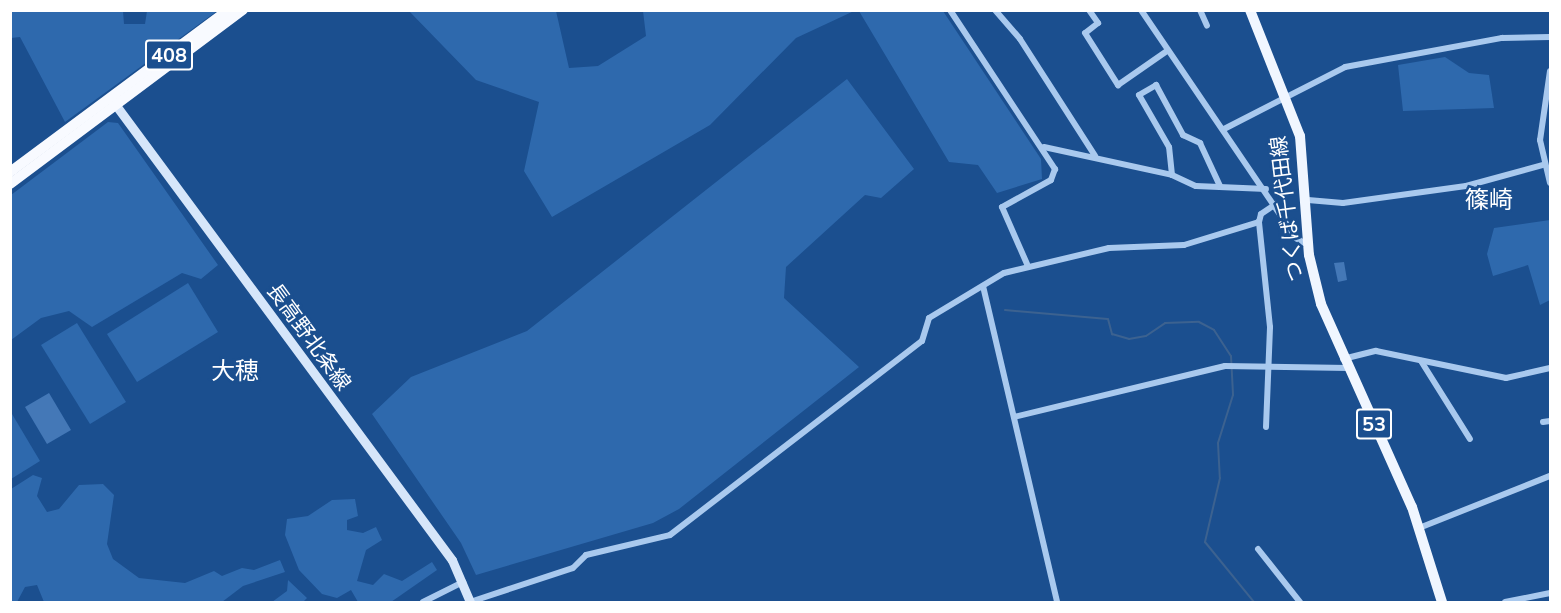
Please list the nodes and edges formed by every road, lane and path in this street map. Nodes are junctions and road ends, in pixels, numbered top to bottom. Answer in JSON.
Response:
{"nodes":[{"id":1,"x":228,"y":10,"type":"edge"},
{"id":2,"x":243,"y":10,"type":"edge"},
{"id":3,"x":950,"y":10,"type":"edge"},
{"id":4,"x":995,"y":10,"type":"edge"},
{"id":5,"x":1089,"y":10,"type":"edge"},
{"id":6,"x":1141,"y":10,"type":"edge"},
{"id":7,"x":1200,"y":10,"type":"edge"},
{"id":8,"x":1250,"y":10,"type":"edge"},
{"id":9,"x":1207,"y":26,"type":"dead end"},
{"id":10,"x":1551,"y":37,"type":"edge"},
{"id":11,"x":1167,"y":51,"type":"junction"},
{"id":12,"x":1551,"y":71,"type":"edge"},
{"id":13,"x":1288,"y":97,"type":"junction"},
{"id":14,"x":113,"y":102,"type":"junction"},
{"id":15,"x":1224,"y":129,"type":"junction"},
{"id":16,"x":1044,"y":147,"type":"junction"},
{"id":17,"x":1095,"y":156,"type":"junction"},
{"id":18,"x":1543,"y":165,"type":"junction"},
{"id":19,"x":10,"y":172,"type":"edge"},
{"id":20,"x":1172,"y":175,"type":"junction"},
{"id":21,"x":1551,"y":183,"type":"edge"},
{"id":22,"x":10,"y":184,"type":"edge"},
{"id":23,"x":1220,"y":186,"type":"junction"},
{"id":24,"x":1266,"y":189,"type":"junction"},
{"id":25,"x":1308,"y":200,"type":"junction"},
{"id":26,"x":1276,"y":204,"type":"junction"},
{"id":27,"x":1259,"y":222,"type":"junction"},
{"id":28,"x":1307,"y":245,"type":"junction"},
{"id":29,"x":1027,"y":264,"type":"junction"},
{"id":30,"x":982,"y":286,"type":"junction"},
{"id":31,"x":1421,"y":361,"type":"junction"},
{"id":32,"x":1346,"y":364,"type":"junction"},
{"id":33,"x":1271,"y":366,"type":"junction"},
{"id":34,"x":1551,"y":368,"type":"edge"},
{"id":35,"x":1014,"y":417,"type":"junction"},
{"id":36,"x":1266,"y":427,"type":"dead end"},
{"id":37,"x":1470,"y":440,"type":"dead end"},
{"id":38,"x":1551,"y":476,"type":"edge"},
{"id":39,"x":1419,"y":528,"type":"junction"},
{"id":40,"x":1258,"y":549,"type":"dead end"},
{"id":41,"x":463,"y":582,"type":"junction"},
{"id":42,"x":1551,"y":593,"type":"edge"},
{"id":43,"x":470,"y":602,"type":"edge"},
{"id":44,"x":423,"y":603,"type":"edge"},
{"id":45,"x":1058,"y":603,"type":"edge"},
{"id":46,"x":1300,"y":603,"type":"edge"},
{"id":47,"x":1442,"y":603,"type":"edge"},
{"id":48,"x":1505,"y":603,"type":"edge"}],
"edges":[{"from":1,"to":14,"type":"highway","number":"408"},
{"from":2,"to":14,"type":"highway","number":"408"},
{"from":3,"to":16,"type":"street"},
{"from":4,"to":17,"type":"street"},
{"from":5,"to":11,"type":"street"},
{"from":6,"to":11,"type":"street"},
{"from":7,"to":9,"type":"street"},
{"from":8,"to":13,"type":"main road","name":"つくば千代田線","number":"53"},
{"from":10,"to":13,"type":"street"},
{"from":11,"to":15,"type":"street"},
{"from":12,"to":18,"type":"street"},
{"from":13,"to":15,"type":"street"},
{"from":13,"to":25,"type":"main road","name":"つくば千代田線","number":"53"},
{"from":14,"to":19,"type":"highway","number":"408"},
{"from":14,"to":22,"type":"highway","number":"408"},
{"from":14,"to":41,"type":"main road","name":"長高野北条線"},
{"from":15,"to":24,"type":"street"},
{"from":16,"to":17,"type":"street"},
{"from":16,"to":29,"type":"street"},
{"from":17,"to":20,"type":"street"},
{"from":18,"to":21,"type":"street"},
{"from":18,"to":25,"type":"street"},
{"from":20,"to":23,"type":"street"},
{"from":20,"to":23,"type":"street"},
{"from":23,"to":24,"type":"street"},
{"from":24,"to":26,"type":"street"},
{"from":25,"to":28,"type":"main road","name":"つくば千代田線","number":"53"},
{"from":26,"to":27,"type":"street"},
{"from":26,"to":28,"type":"street"},
{"from":27,"to":29,"type":"street"},
{"from":27,"to":33,"type":"street"},
{"from":28,"to":32,"type":"main road","name":"つくば千代田線","number":"53"},
{"from":29,"to":30,"type":"street"},
{"from":30,"to":35,"type":"street"},
{"from":30,"to":43,"type":"street"},
{"from":31,"to":32,"type":"street"},
{"from":31,"to":34,"type":"street"},
{"from":31,"to":37,"type":"street"},
{"from":32,"to":33,"type":"street"},
{"from":32,"to":39,"type":"main road","name":"つくば千代田線","number":"53"},
{"from":33,"to":35,"type":"street"},
{"from":33,"to":36,"type":"street"},
{"from":35,"to":45,"type":"street"},
{"from":38,"to":39,"type":"street"},
{"from":39,"to":47,"type":"main road","name":"つくば千代田線","number":"53"},
{"from":40,"to":46,"type":"street"},
{"from":41,"to":43,"type":"main road","name":"長高野北条線"},
{"from":41,"to":44,"type":"street"},
{"from":42,"to":48,"type":"street"}]}
